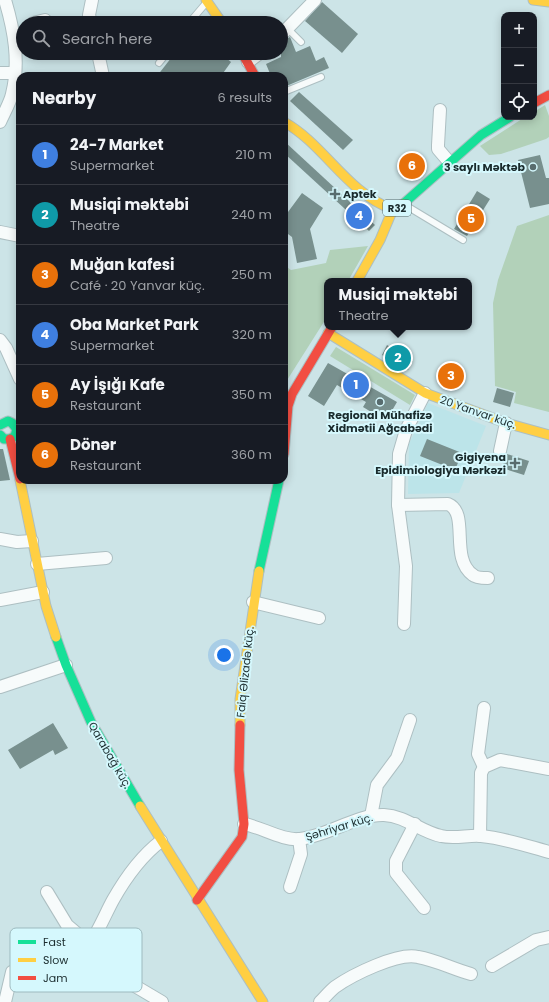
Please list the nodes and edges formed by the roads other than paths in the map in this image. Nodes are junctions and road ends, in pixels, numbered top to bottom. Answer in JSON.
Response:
{"nodes":[{"id":1,"x":5,"y":0,"type":"edge"},
{"id":2,"x":92,"y":0,"type":"edge"},
{"id":3,"x":315,"y":0,"type":"edge"},
{"id":4,"x":533,"y":0,"type":"edge"},
{"id":5,"x":208,"y":1,"type":"edge"},
{"id":6,"x":549,"y":2,"type":"edge"},
{"id":7,"x":90,"y":16,"type":"edge"},
{"id":8,"x":195,"y":16,"type":"edge"},
{"id":9,"x":218,"y":16,"type":"edge"},
{"id":10,"x":16,"y":23,"type":"edge"},
{"id":11,"x":288,"y":29,"type":"edge"},
{"id":12,"x":288,"y":34,"type":"edge"},
{"id":13,"x":301,"y":42,"type":"dead end"},
{"id":14,"x":16,"y":60,"type":"edge"},
{"id":15,"x":100,"y":60,"type":"edge"},
{"id":16,"x":161,"y":60,"type":"edge"},
{"id":17,"x":246,"y":60,"type":"edge"},
{"id":18,"x":159,"y":63,"type":"dead end"},
{"id":19,"x":103,"y":72,"type":"edge"},
{"id":20,"x":253,"y":72,"type":"edge"},
{"id":21,"x":0,"y":73,"type":"edge"},
{"id":22,"x":15,"y":73,"type":"junction"},
{"id":23,"x":321,"y":77,"type":"dead end"},
{"id":24,"x":288,"y":90,"type":"edge"},
{"id":25,"x":549,"y":95,"type":"edge"},
{"id":26,"x":537,"y":101,"type":"edge"},
{"id":27,"x":440,"y":110,"type":"dead end"},
{"id":28,"x":505,"y":120,"type":"edge"},
{"id":29,"x":0,"y":122,"type":"edge"},
{"id":30,"x":288,"y":124,"type":"edge"},
{"id":31,"x":450,"y":163,"type":"junction"},
{"id":32,"x":403,"y":204,"type":"junction"},
{"id":33,"x":393,"y":209,"type":"junction"},
{"id":34,"x":0,"y":232,"type":"edge"},
{"id":35,"x":16,"y":235,"type":"edge"},
{"id":36,"x":463,"y":240,"type":"dead end"},
{"id":37,"x":360,"y":278,"type":"edge"},
{"id":38,"x":330,"y":330,"type":"edge"},
{"id":39,"x":0,"y":340,"type":"edge"},
{"id":40,"x":16,"y":370,"type":"edge"},
{"id":41,"x":426,"y":393,"type":"junction"},
{"id":42,"x":288,"y":401,"type":"edge"},
{"id":43,"x":16,"y":423,"type":"edge"},
{"id":44,"x":506,"y":423,"type":"junction"},
{"id":45,"x":0,"y":425,"type":"edge"},
{"id":46,"x":16,"y":434,"type":"edge"},
{"id":47,"x":0,"y":435,"type":"edge"},
{"id":48,"x":549,"y":435,"type":"edge"},
{"id":49,"x":10,"y":440,"type":"junction"},
{"id":50,"x":500,"y":451,"type":"dead end"},
{"id":51,"x":16,"y":463,"type":"edge"},
{"id":52,"x":21,"y":484,"type":"edge"},
{"id":53,"x":279,"y":484,"type":"edge"},
{"id":54,"x":398,"y":504,"type":"junction"},
{"id":55,"x":0,"y":539,"type":"edge"},
{"id":56,"x":32,"y":541,"type":"junction"},
{"id":57,"x":106,"y":558,"type":"dead end"},
{"id":58,"x":37,"y":564,"type":"junction"},
{"id":59,"x":488,"y":578,"type":"dead end"},
{"id":60,"x":42,"y":592,"type":"junction"},
{"id":61,"x":0,"y":600,"type":"edge"},
{"id":62,"x":253,"y":602,"type":"junction"},
{"id":63,"x":319,"y":618,"type":"dead end"},
{"id":64,"x":404,"y":624,"type":"dead end"},
{"id":65,"x":66,"y":665,"type":"junction"},
{"id":66,"x":0,"y":687,"type":"edge"},
{"id":67,"x":484,"y":708,"type":"dead end"},
{"id":68,"x":410,"y":720,"type":"dead end"},
{"id":69,"x":484,"y":767,"type":"junction"},
{"id":70,"x":549,"y":769,"type":"edge"},
{"id":71,"x":371,"y":816,"type":"junction"},
{"id":72,"x":244,"y":824,"type":"junction"},
{"id":73,"x":415,"y":824,"type":"junction"},
{"id":74,"x":480,"y":836,"type":"junction"},
{"id":75,"x":299,"y":839,"type":"junction"},
{"id":76,"x":161,"y":841,"type":"junction"},
{"id":77,"x":549,"y":852,"type":"edge"},
{"id":78,"x":290,"y":887,"type":"dead end"},
{"id":79,"x":47,"y":892,"type":"dead end"},
{"id":80,"x":197,"y":900,"type":"junction"},
{"id":81,"x":424,"y":908,"type":"dead end"},
{"id":82,"x":71,"y":928,"type":"edge"},
{"id":83,"x":98,"y":928,"type":"edge"},
{"id":84,"x":549,"y":937,"type":"edge"},
{"id":85,"x":492,"y":966,"type":"dead end"},
{"id":86,"x":6,"y":971,"type":"edge"},
{"id":87,"x":470,"y":974,"type":"dead end"},
{"id":88,"x":142,"y":990,"type":"edge"},
{"id":89,"x":4,"y":1002,"type":"edge"},
{"id":90,"x":162,"y":1002,"type":"edge"},
{"id":91,"x":263,"y":1002,"type":"edge"},
{"id":92,"x":320,"y":1002,"type":"edge"}],
"edges":[{"from":1,"to":10,"type":"street"},
{"from":2,"to":7,"type":"street"},
{"from":3,"to":11,"type":"street"},
{"from":4,"to":6,"type":"street"},
{"from":5,"to":8,"type":"lane"},
{"from":5,"to":9,"type":"street"},
{"from":12,"to":13,"type":"lane"},
{"from":14,"to":22,"type":"street"},
{"from":15,"to":19,"type":"street"},
{"from":16,"to":18,"type":"lane"},
{"from":17,"to":20,"type":"street"},
{"from":21,"to":22,"type":"street"},
{"from":22,"to":29,"type":"street"},
{"from":23,"to":24,"type":"lane"},
{"from":25,"to":26,"type":"street"},
{"from":27,"to":31,"type":"street"},
{"from":28,"to":31,"type":"street","number":"R32"},
{"from":30,"to":33,"type":"street","number":"R32"},
{"from":31,"to":32,"type":"street","number":"R32"},
{"from":32,"to":33,"type":"street","number":"R32"},
{"from":32,"to":36,"type":"lane"},
{"from":33,"to":37,"type":"street"},
{"from":34,"to":35,"type":"street"},
{"from":38,"to":41,"type":"street","name":"20 Yanvar küç."},
{"from":38,"to":42,"type":"street"},
{"from":39,"to":40,"type":"street"},
{"from":41,"to":44,"type":"street","name":"20 Yanvar küç."},
{"from":41,"to":54,"type":"street"},
{"from":43,"to":45,"type":"street"},
{"from":44,"to":48,"type":"street","name":"20 Yanvar küç."},
{"from":44,"to":50,"type":"street"},
{"from":46,"to":49,"type":"street"},
{"from":47,"to":49,"type":"street"},
{"from":49,"to":51,"type":"street","name":"Qarabağ küç."},
{"from":52,"to":56,"type":"street","name":"Qarabağ küç."},
{"from":53,"to":62,"type":"street","name":"Faiq Əlizadə küç."},
{"from":54,"to":59,"type":"street"},
{"from":54,"to":64,"type":"street"},
{"from":55,"to":56,"type":"street"},
{"from":56,"to":58,"type":"street","name":"Qarabağ küç."},
{"from":57,"to":58,"type":"street"},
{"from":58,"to":60,"type":"street","name":"Qarabağ küç."},
{"from":60,"to":61,"type":"street"},
{"from":60,"to":65,"type":"street","name":"Qarabağ küç."},
{"from":62,"to":63,"type":"street"},
{"from":62,"to":72,"type":"street","name":"Faiq Əlizadə küç."},
{"from":65,"to":66,"type":"street"},
{"from":65,"to":76,"type":"street","name":"Qarabağ küç."},
{"from":67,"to":69,"type":"street"},
{"from":68,"to":71,"type":"street"},
{"from":69,"to":70,"type":"street"},
{"from":69,"to":74,"type":"street"},
{"from":71,"to":73,"type":"street","name":"Şəhriyar küç."},
{"from":71,"to":75,"type":"street","name":"Şəhriyar küç."},
{"from":72,"to":75,"type":"street","name":"Şəhriyar küç."},
{"from":72,"to":80,"type":"street","name":"Faiq Əlizadə küç."},
{"from":73,"to":74,"type":"street","name":"Şəhriyar küç."},
{"from":73,"to":81,"type":"street"},
{"from":74,"to":77,"type":"street","name":"Şəhriyar küç."},
{"from":75,"to":78,"type":"street"},
{"from":76,"to":80,"type":"street","name":"Qarabağ küç."},
{"from":76,"to":83,"type":"street"},
{"from":79,"to":82,"type":"street"},
{"from":80,"to":91,"type":"street","name":"Qarabağ küç."},
{"from":84,"to":85,"type":"street"},
{"from":86,"to":89,"type":"street"},
{"from":87,"to":92,"type":"street"},
{"from":88,"to":90,"type":"street"}]}
